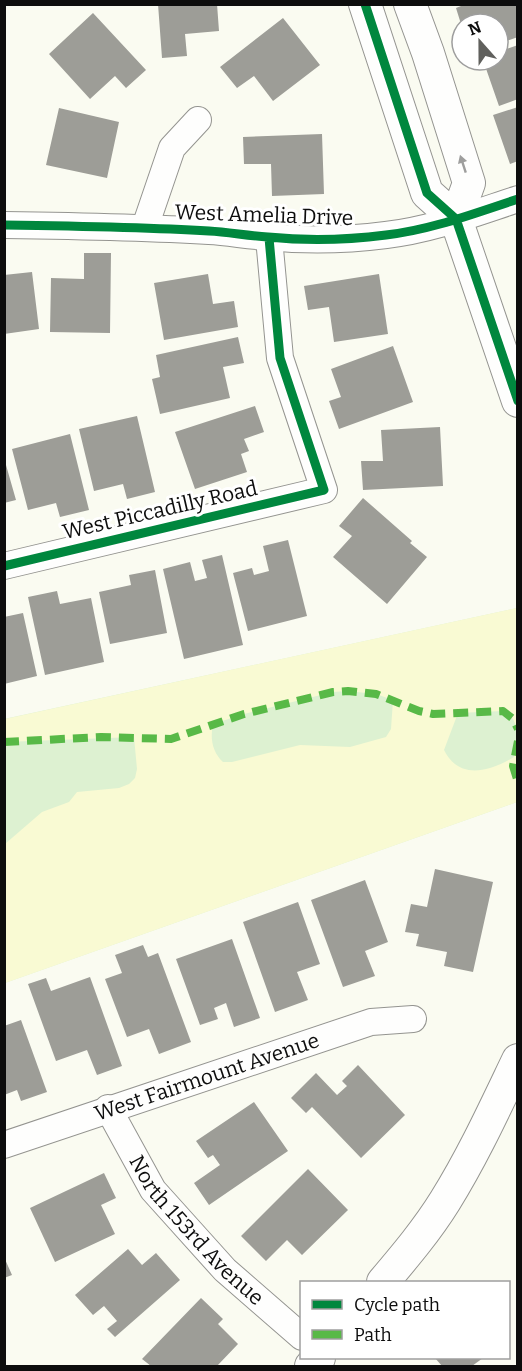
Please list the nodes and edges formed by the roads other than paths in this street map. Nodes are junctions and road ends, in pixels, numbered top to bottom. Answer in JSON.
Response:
{"nodes":[{"id":1,"x":412,"y":11,"type":"edge"},
{"id":2,"x":370,"y":17,"type":"edge"},
{"id":3,"x":198,"y":120,"type":"dead end"},
{"id":4,"x":518,"y":199,"type":"edge"},
{"id":5,"x":456,"y":219,"type":"junction"},
{"id":6,"x":4,"y":225,"type":"edge"},
{"id":7,"x":145,"y":227,"type":"junction"},
{"id":8,"x":269,"y":238,"type":"junction"},
{"id":9,"x":518,"y":401,"type":"edge"},
{"id":10,"x":4,"y":566,"type":"edge"},
{"id":11,"x":413,"y":1019,"type":"dead end"},
{"id":12,"x":518,"y":1060,"type":"edge"},
{"id":13,"x":108,"y":1108,"type":"junction"},
{"id":14,"x":4,"y":1145,"type":"edge"},
{"id":15,"x":384,"y":1281,"type":"edge"},
{"id":16,"x":300,"y":1336,"type":"edge"}],
"edges":[{"from":1,"to":2,"type":"street"},
{"from":5,"to":1,"type":"street","one_way":true},
{"from":2,"to":5,"type":"street"},
{"from":3,"to":7,"type":"street","name":"West Amelia Drive"},
{"from":4,"to":5,"type":"street","name":"West Amelia Drive"},
{"from":5,"to":8,"type":"street","name":"West Amelia Drive"},
{"from":5,"to":9,"type":"street"},
{"from":6,"to":7,"type":"street","name":"West Amelia Drive"},
{"from":7,"to":8,"type":"street","name":"West Amelia Drive"},
{"from":8,"to":10,"type":"street","name":"West Piccadilly Road"},
{"from":11,"to":13,"type":"street","name":"West Fairmount Avenue"},
{"from":12,"to":15,"type":"street"},
{"from":13,"to":14,"type":"street","name":"West Fairmount Avenue"},
{"from":13,"to":16,"type":"street","name":"North 153rd Avenue"}]}
